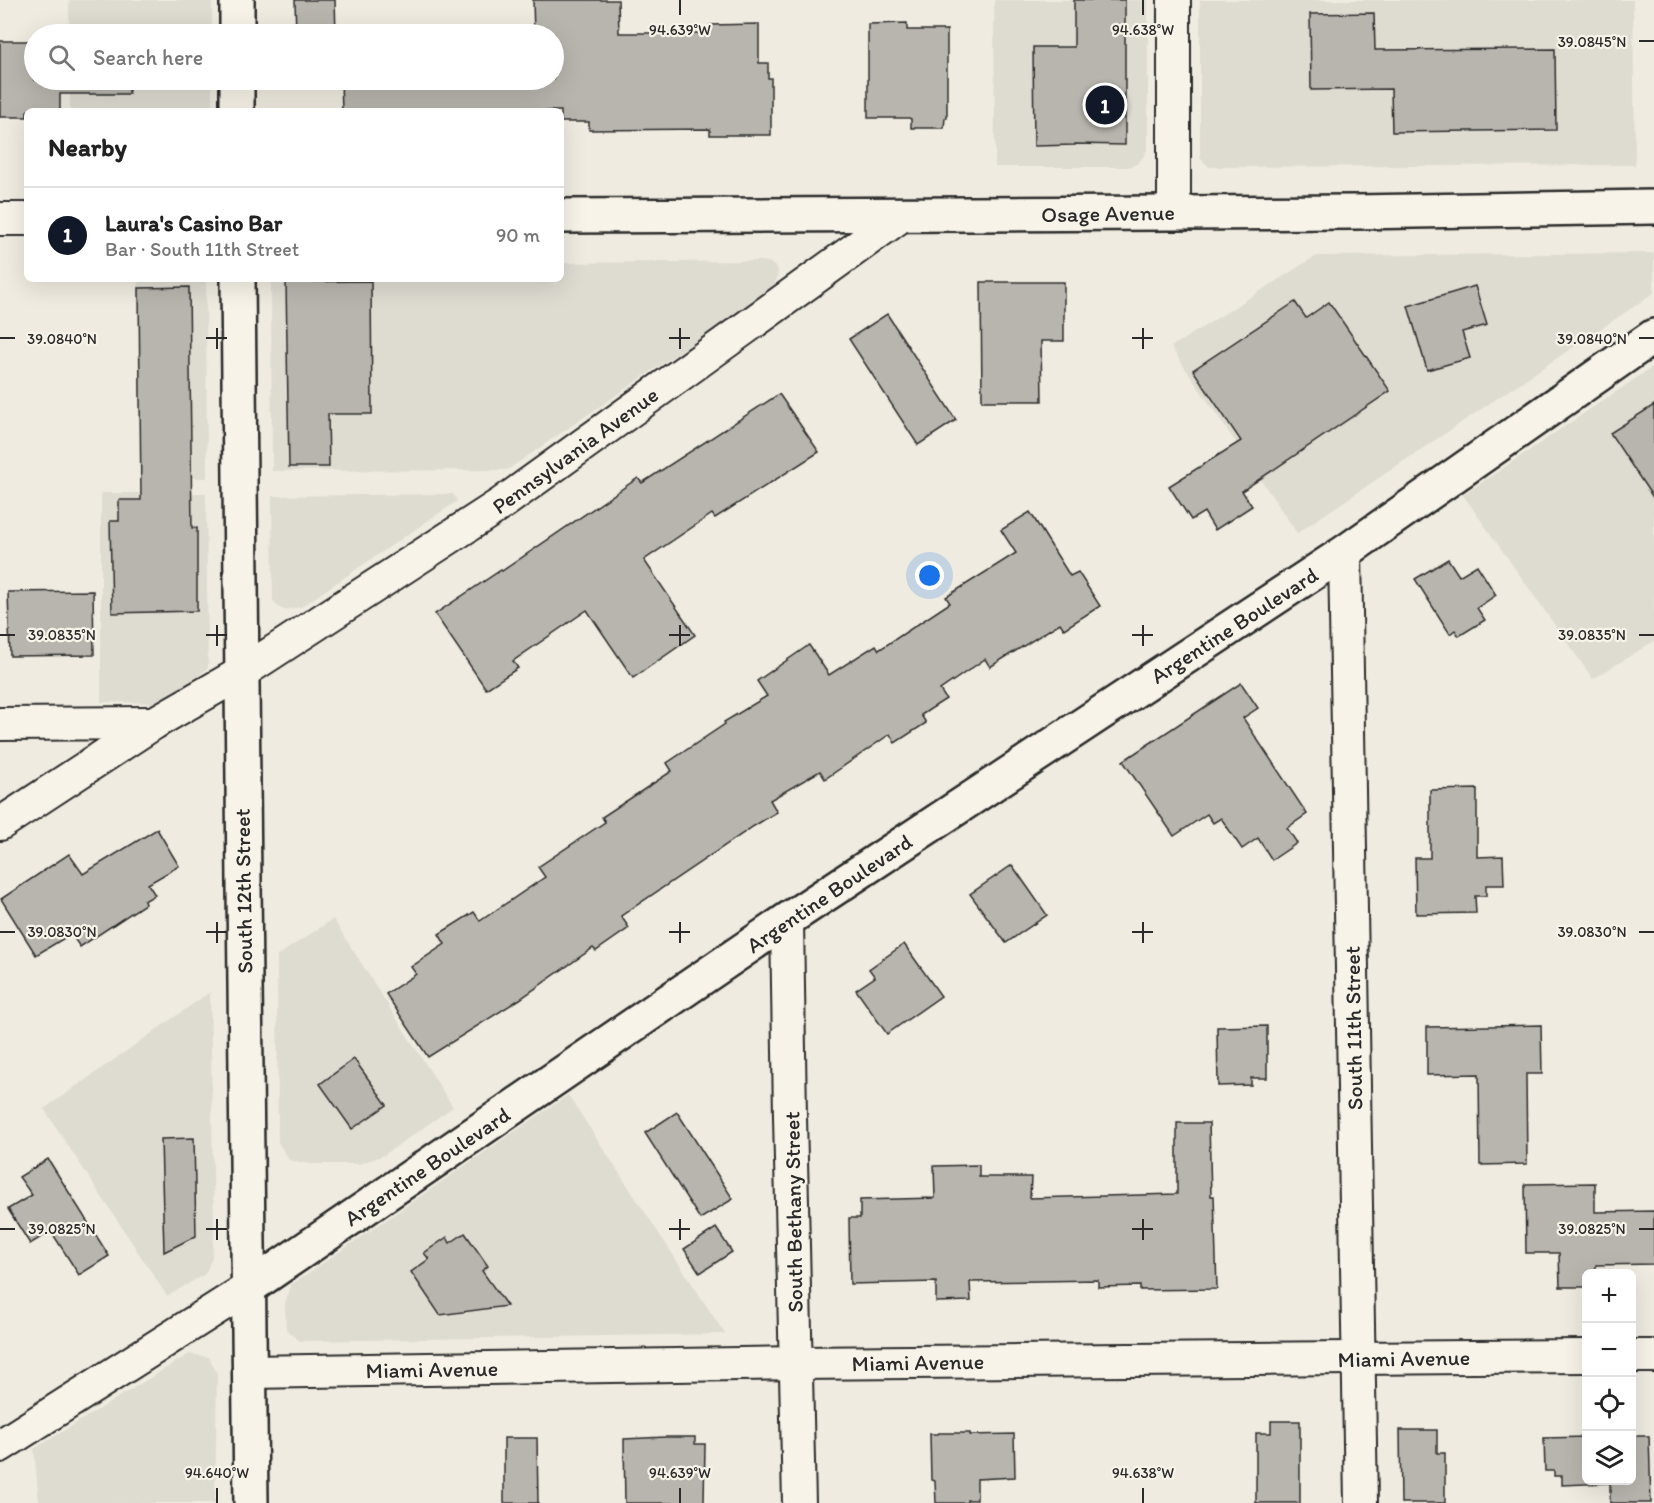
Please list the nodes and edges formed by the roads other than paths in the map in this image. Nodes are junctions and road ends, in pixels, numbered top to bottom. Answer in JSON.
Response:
{"nodes":[{"id":1,"x":237,"y":0,"type":"edge"},
{"id":2,"x":1174,"y":0,"type":"edge"},
{"id":3,"x":237,"y":24,"type":"edge"},
{"id":4,"x":237,"y":90,"type":"edge"},
{"id":5,"x":237,"y":108,"type":"edge"},
{"id":6,"x":1654,"y":207,"type":"edge"},
{"id":7,"x":1174,"y":212,"type":"junction"},
{"id":8,"x":902,"y":215,"type":"junction"},
{"id":9,"x":564,"y":216,"type":"edge"},
{"id":10,"x":0,"y":219,"type":"edge"},
{"id":11,"x":24,"y":219,"type":"edge"},
{"id":12,"x":238,"y":282,"type":"edge"},
{"id":13,"x":1654,"y":336,"type":"edge"},
{"id":14,"x":1345,"y":552,"type":"junction"},
{"id":15,"x":241,"y":673,"type":"junction"},
{"id":16,"x":0,"y":723,"type":"edge"},
{"id":17,"x":154,"y":723,"type":"junction"},
{"id":18,"x":0,"y":824,"type":"edge"},
{"id":19,"x":787,"y":920,"type":"junction"},
{"id":20,"x":250,"y":1287,"type":"junction"},
{"id":21,"x":1582,"y":1356,"type":"edge"},
{"id":22,"x":1636,"y":1356,"type":"edge"},
{"id":23,"x":1654,"y":1356,"type":"edge"},
{"id":24,"x":1360,"y":1358,"type":"junction"},
{"id":25,"x":796,"y":1363,"type":"junction"},
{"id":26,"x":250,"y":1372,"type":"junction"},
{"id":27,"x":0,"y":1446,"type":"edge"},
{"id":28,"x":251,"y":1503,"type":"edge"},
{"id":29,"x":800,"y":1503,"type":"edge"},
{"id":30,"x":1361,"y":1503,"type":"edge"}],
"edges":[{"from":1,"to":3,"type":"street"},
{"from":2,"to":7,"type":"street"},
{"from":4,"to":5,"type":"street"},
{"from":6,"to":7,"type":"street","name":"Osage Avenue"},
{"from":7,"to":8,"type":"street","name":"Osage Avenue"},
{"from":8,"to":9,"type":"street","name":"Osage Avenue"},
{"from":8,"to":15,"type":"street","name":"Pennsylvania Avenue"},
{"from":10,"to":11,"type":"street"},
{"from":12,"to":15,"type":"street","name":"South 12th Street"},
{"from":13,"to":14,"type":"street","name":"Argentine Boulevard"},
{"from":14,"to":19,"type":"street","name":"Argentine Boulevard"},
{"from":14,"to":24,"type":"street","name":"South 11th Street"},
{"from":15,"to":17,"type":"street","name":"Pennsylvania Avenue"},
{"from":15,"to":20,"type":"street","name":"South 12th Street"},
{"from":16,"to":17,"type":"street"},
{"from":17,"to":18,"type":"street"},
{"from":19,"to":20,"type":"street","name":"Argentine Boulevard"},
{"from":19,"to":25,"type":"street","name":"South Bethany Street"},
{"from":20,"to":26,"type":"street","name":"South 12th Street"},
{"from":20,"to":27,"type":"street","name":"Argentine Boulevard"},
{"from":21,"to":24,"type":"street","name":"Miami Avenue"},
{"from":22,"to":23,"type":"street"},
{"from":24,"to":25,"type":"street","name":"Miami Avenue"},
{"from":24,"to":30,"type":"street","name":"South 11th Street"},
{"from":25,"to":26,"type":"street","name":"Miami Avenue"},
{"from":25,"to":29,"type":"street","name":"South Bethany Street"},
{"from":26,"to":28,"type":"street","name":"South 12th Street"}]}
